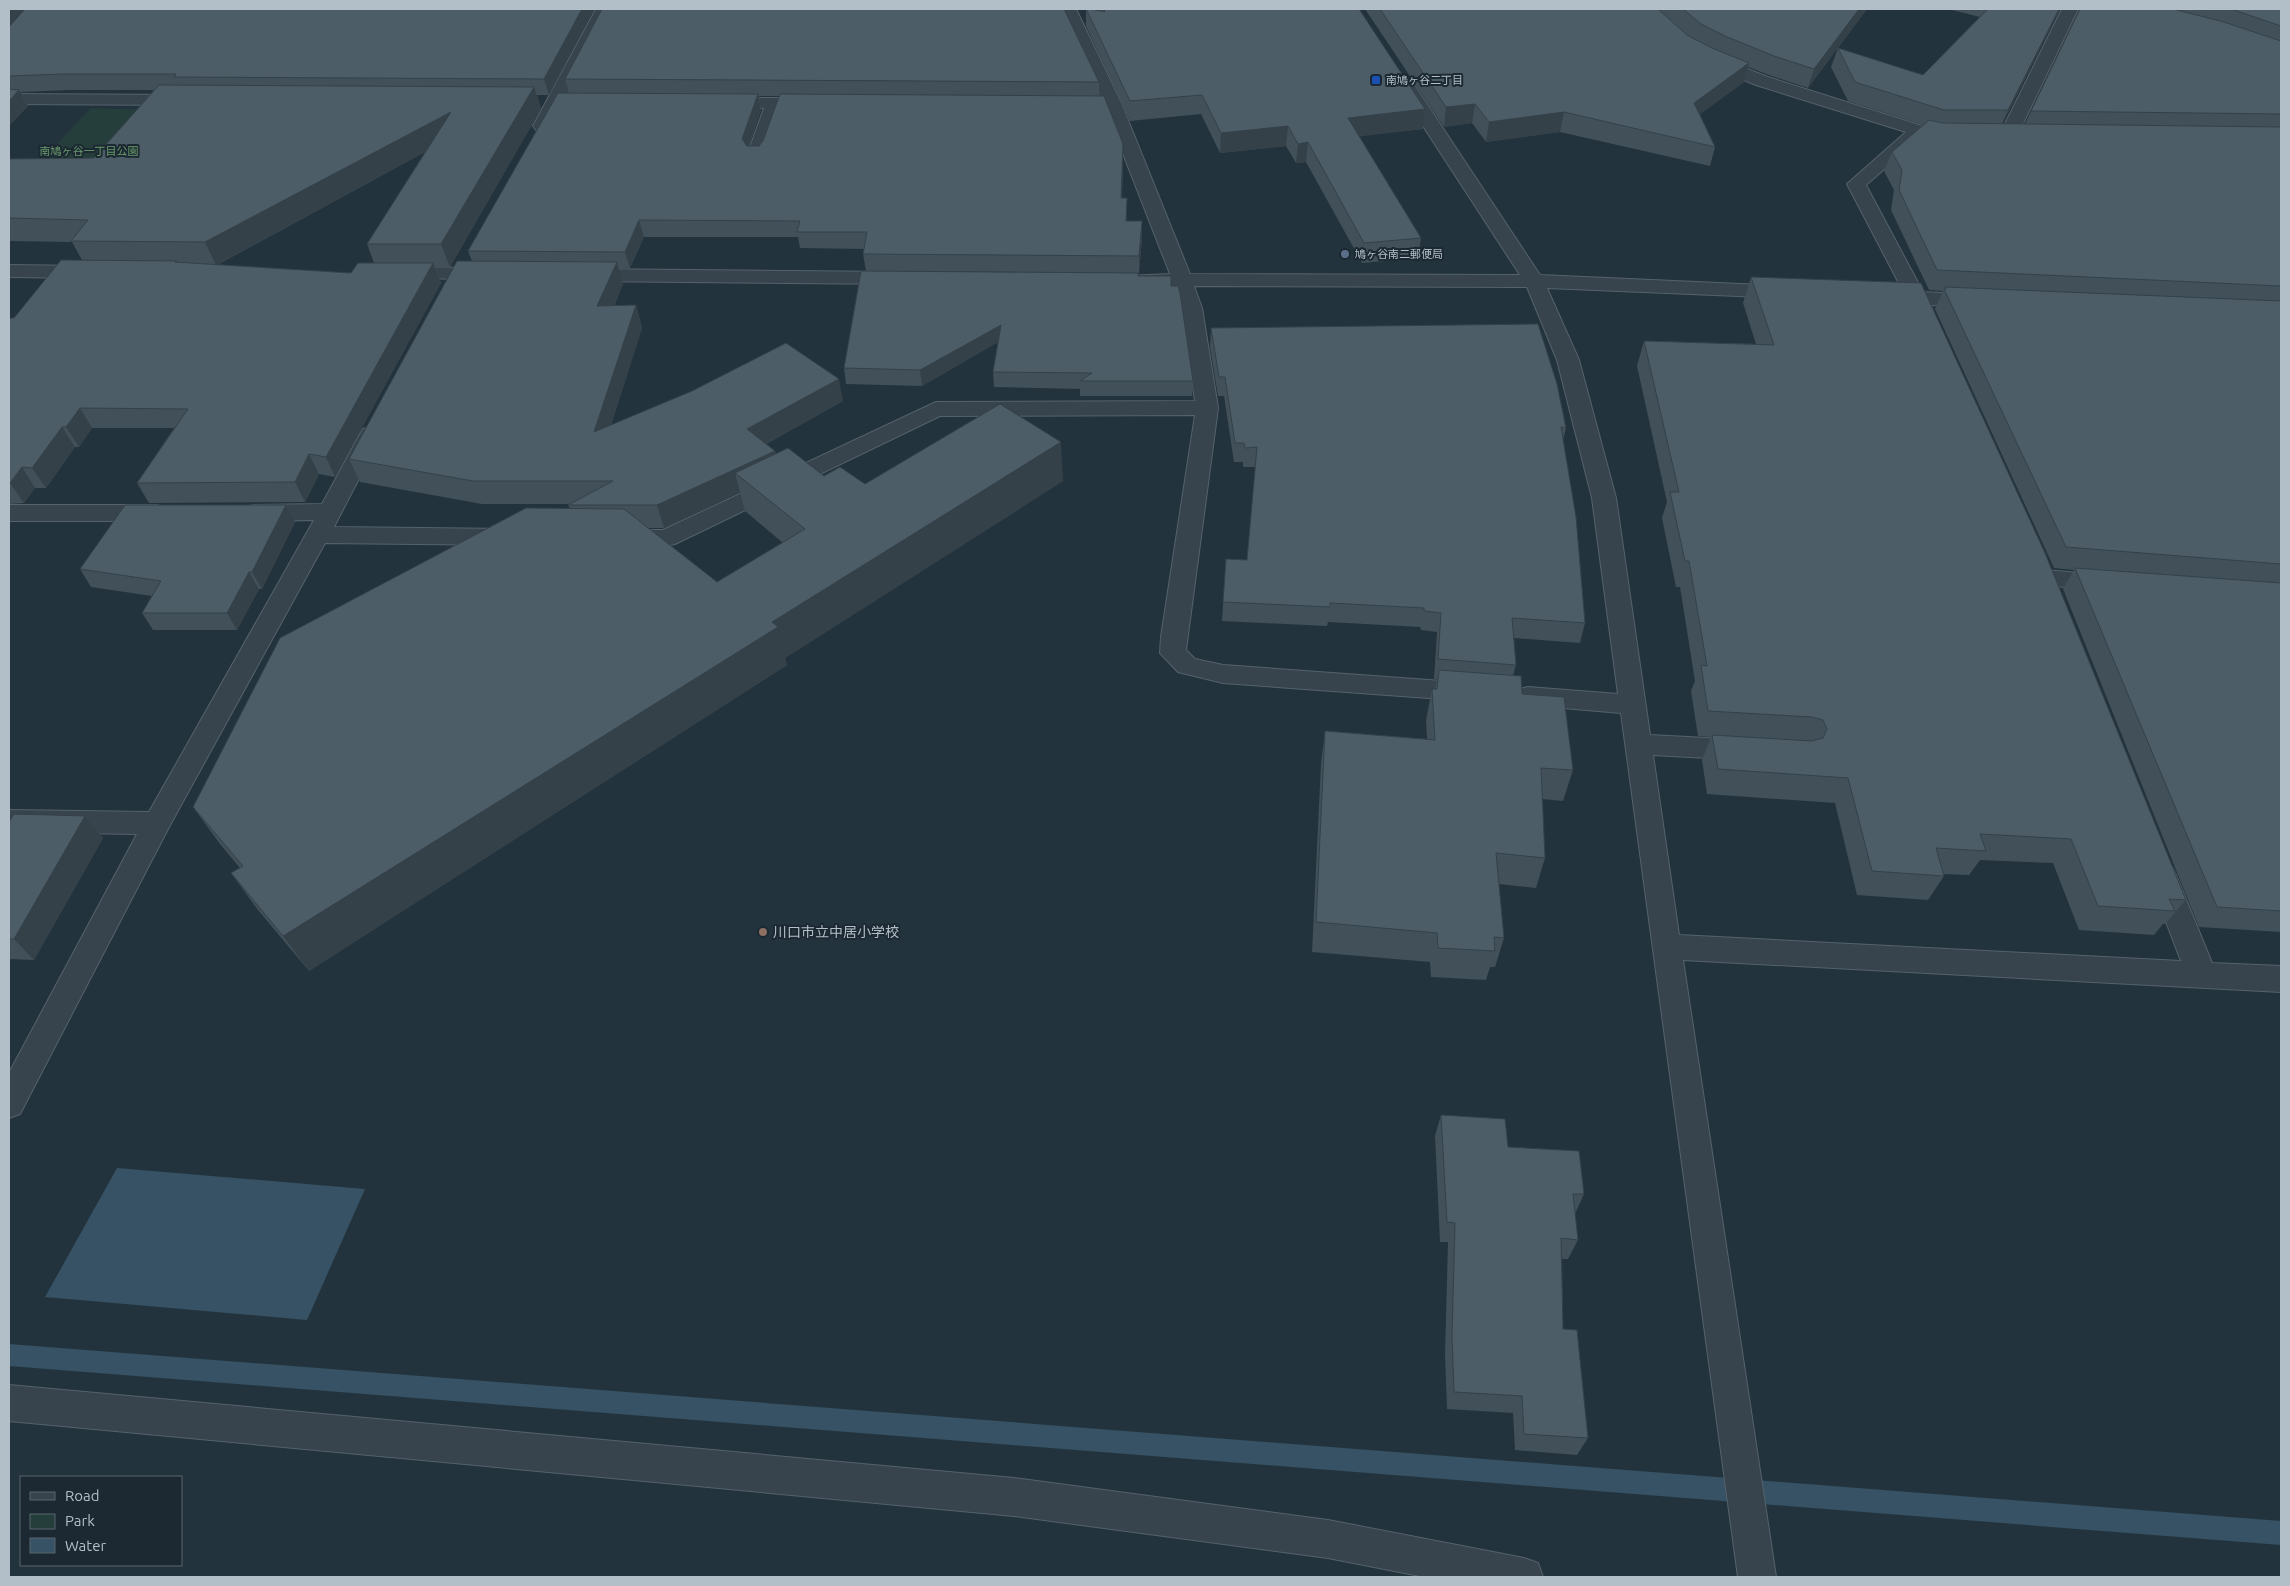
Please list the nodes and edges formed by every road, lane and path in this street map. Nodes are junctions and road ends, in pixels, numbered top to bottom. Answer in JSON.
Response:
{"nodes":[{"id":1,"x":604,"y":9,"type":"edge"},
{"id":2,"x":1068,"y":9,"type":"edge"},
{"id":3,"x":2070,"y":9,"type":"edge"},
{"id":4,"x":1697,"y":52,"type":"edge"},
{"id":5,"x":1393,"y":66,"type":"edge"},
{"id":6,"x":9,"y":99,"type":"edge"},
{"id":7,"x":197,"y":100,"type":"edge"},
{"id":8,"x":708,"y":102,"type":"edge"},
{"id":9,"x":776,"y":103,"type":"junction"},
{"id":10,"x":835,"y":103,"type":"edge"},
{"id":11,"x":1917,"y":132,"type":"junction"},
{"id":12,"x":1953,"y":136,"type":"edge"},
{"id":13,"x":1989,"y":136,"type":"edge"},
{"id":14,"x":2008,"y":136,"type":"junction"},
{"id":15,"x":2027,"y":136,"type":"edge"},
{"id":16,"x":531,"y":144,"type":"edge"},
{"id":17,"x":756,"y":156,"type":"edge"},
{"id":18,"x":472,"y":248,"type":"edge"},
{"id":19,"x":9,"y":271,"type":"edge"},
{"id":20,"x":107,"y":272,"type":"edge"},
{"id":21,"x":382,"y":273,"type":"edge"},
{"id":22,"x":457,"y":274,"type":"junction"},
{"id":23,"x":507,"y":274,"type":"edge"},
{"id":24,"x":566,"y":275,"type":"edge"},
{"id":25,"x":914,"y":278,"type":"edge"},
{"id":26,"x":1113,"y":280,"type":"edge"},
{"id":27,"x":1182,"y":281,"type":"junction"},
{"id":28,"x":1534,"y":281,"type":"junction"},
{"id":29,"x":1800,"y":293,"type":"edge"},
{"id":30,"x":1869,"y":296,"type":"edge"},
{"id":31,"x":1918,"y":298,"type":"junction"},
{"id":32,"x":443,"y":300,"type":"edge"},
{"id":33,"x":1996,"y":302,"type":"edge"},
{"id":34,"x":1934,"y":334,"type":"edge"},
{"id":35,"x":1207,"y":408,"type":"junction"},
{"id":36,"x":384,"y":410,"type":"edge"},
{"id":37,"x":329,"y":512,"type":"junction"},
{"id":38,"x":9,"y":513,"type":"edge"},
{"id":39,"x":174,"y":513,"type":"edge"},
{"id":40,"x":233,"y":513,"type":"edge"},
{"id":41,"x":318,"y":535,"type":"junction"},
{"id":42,"x":531,"y":537,"type":"edge"},
{"id":43,"x":609,"y":538,"type":"edge"},
{"id":44,"x":2123,"y":584,"type":"edge"},
{"id":45,"x":2055,"y":606,"type":"edge"},
{"id":46,"x":1634,"y":705,"type":"junction"},
{"id":47,"x":1638,"y":744,"type":"junction"},
{"id":48,"x":1772,"y":752,"type":"edge"},
{"id":49,"x":9,"y":821,"type":"edge"},
{"id":50,"x":157,"y":823,"type":"junction"},
{"id":51,"x":2153,"y":853,"type":"edge"},
{"id":52,"x":1666,"y":947,"type":"junction"},
{"id":53,"x":2201,"y":974,"type":"junction"},
{"id":54,"x":2281,"y":979,"type":"edge"},
{"id":55,"x":20,"y":1060,"type":"edge"},
{"id":56,"x":9,"y":1104,"type":"edge"},
{"id":57,"x":9,"y":1403,"type":"edge"},
{"id":58,"x":1524,"y":1577,"type":"edge"},
{"id":59,"x":1757,"y":1577,"type":"edge"}],
"edges":[{"from":1,"to":16,"type":"street"},
{"from":2,"to":27,"type":"street"},
{"from":3,"to":14,"type":"street"},
{"from":4,"to":11,"type":"street"},
{"from":5,"to":28,"type":"street"},
{"from":6,"to":7,"type":"street"},
{"from":8,"to":9,"type":"street"},
{"from":9,"to":10,"type":"street"},
{"from":9,"to":17,"type":"street"},
{"from":11,"to":12,"type":"street"},
{"from":11,"to":31,"type":"street"},
{"from":13,"to":14,"type":"street"},
{"from":14,"to":15,"type":"street"},
{"from":18,"to":22,"type":"street"},
{"from":19,"to":20,"type":"street"},
{"from":21,"to":22,"type":"street"},
{"from":22,"to":23,"type":"street"},
{"from":22,"to":32,"type":"street"},
{"from":24,"to":25,"type":"street"},
{"from":26,"to":27,"type":"street"},
{"from":27,"to":28,"type":"street"},
{"from":27,"to":35,"type":"street"},
{"from":28,"to":29,"type":"street"},
{"from":28,"to":46,"type":"street"},
{"from":30,"to":31,"type":"street"},
{"from":31,"to":33,"type":"street"},
{"from":31,"to":34,"type":"street"},
{"from":35,"to":43,"type":"street"},
{"from":35,"to":46,"type":"street"},
{"from":36,"to":37,"type":"street"},
{"from":37,"to":40,"type":"street"},
{"from":37,"to":41,"type":"street"},
{"from":38,"to":39,"type":"street"},
{"from":41,"to":42,"type":"street"},
{"from":41,"to":50,"type":"street"},
{"from":44,"to":45,"type":"street"},
{"from":46,"to":47,"type":"street"},
{"from":47,"to":48,"type":"street"},
{"from":47,"to":52,"type":"street"},
{"from":49,"to":50,"type":"street"},
{"from":50,"to":55,"type":"street"},
{"from":51,"to":53,"type":"street"},
{"from":52,"to":53,"type":"street"},
{"from":52,"to":59,"type":"street"},
{"from":53,"to":54,"type":"street"},
{"from":55,"to":56,"type":"street"},
{"from":57,"to":58,"type":"street"}]}
